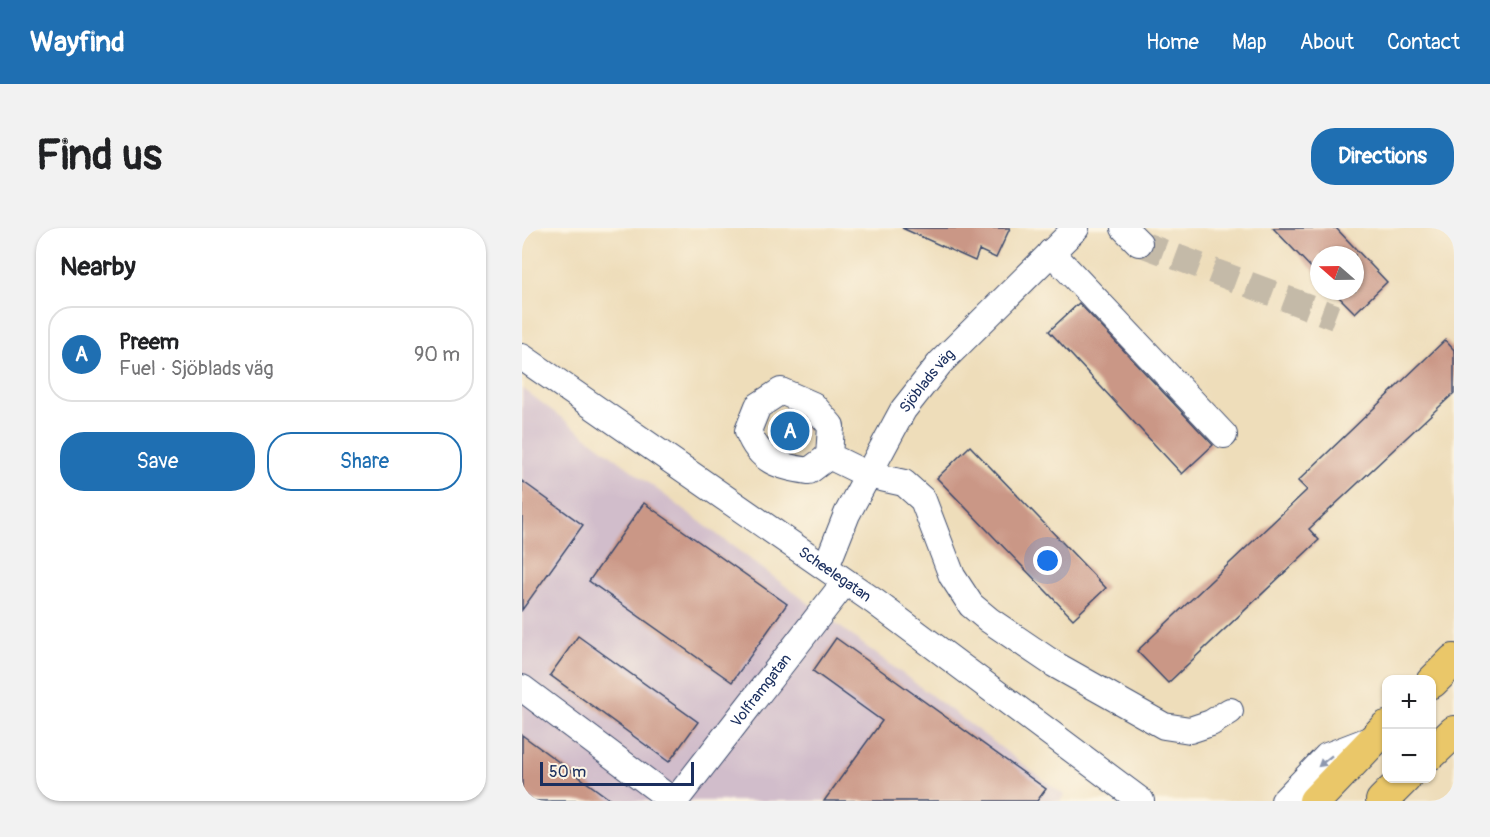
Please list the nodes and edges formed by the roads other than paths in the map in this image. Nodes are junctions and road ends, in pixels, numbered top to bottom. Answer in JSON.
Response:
{"nodes":[{"id":1,"x":1076,"y":228,"type":"edge"},
{"id":2,"x":1051,"y":252,"type":"junction"},
{"id":3,"x":522,"y":357,"type":"edge"},
{"id":4,"x":1224,"y":435,"type":"dead end"},
{"id":5,"x":829,"y":456,"type":"dead end"},
{"id":6,"x":868,"y":475,"type":"junction"},
{"id":7,"x":836,"y":574,"type":"junction"},
{"id":8,"x":1454,"y":648,"type":"edge"},
{"id":9,"x":1454,"y":660,"type":"edge"},
{"id":10,"x":1431,"y":675,"type":"edge"},
{"id":11,"x":1436,"y":677,"type":"edge"},
{"id":12,"x":522,"y":688,"type":"edge"},
{"id":13,"x":1230,"y":711,"type":"dead end"},
{"id":14,"x":1382,"y":732,"type":"edge"},
{"id":15,"x":1454,"y":732,"type":"edge"},
{"id":16,"x":1454,"y":737,"type":"edge"},
{"id":17,"x":1436,"y":750,"type":"edge"},
{"id":18,"x":1436,"y":751,"type":"edge"},
{"id":19,"x":674,"y":801,"type":"edge"},
{"id":20,"x":1142,"y":801,"type":"edge"},
{"id":21,"x":1284,"y":801,"type":"edge"},
{"id":22,"x":1315,"y":801,"type":"edge"}],
"edges":[{"from":1,"to":2,"type":"street","name":"Sjöblads väg"},
{"from":2,"to":4,"type":"street"},
{"from":2,"to":6,"type":"street","name":"Sjöblads väg"},
{"from":3,"to":7,"type":"street","name":"Scheelegatan"},
{"from":5,"to":6,"type":"street"},
{"from":6,"to":7,"type":"street","name":"Sjöblads väg"},
{"from":6,"to":13,"type":"street"},
{"from":7,"to":19,"type":"street","name":"Volframgatan"},
{"from":7,"to":20,"type":"street","name":"Scheelegatan"},
{"from":8,"to":10,"type":"street"},
{"from":9,"to":11,"type":"main road"},
{"from":12,"to":19,"type":"street"},
{"from":14,"to":21,"type":"street","one_way":true},
{"from":14,"to":22,"type":"main road"},
{"from":15,"to":17,"type":"main road"},
{"from":16,"to":18,"type":"main road"}]}
